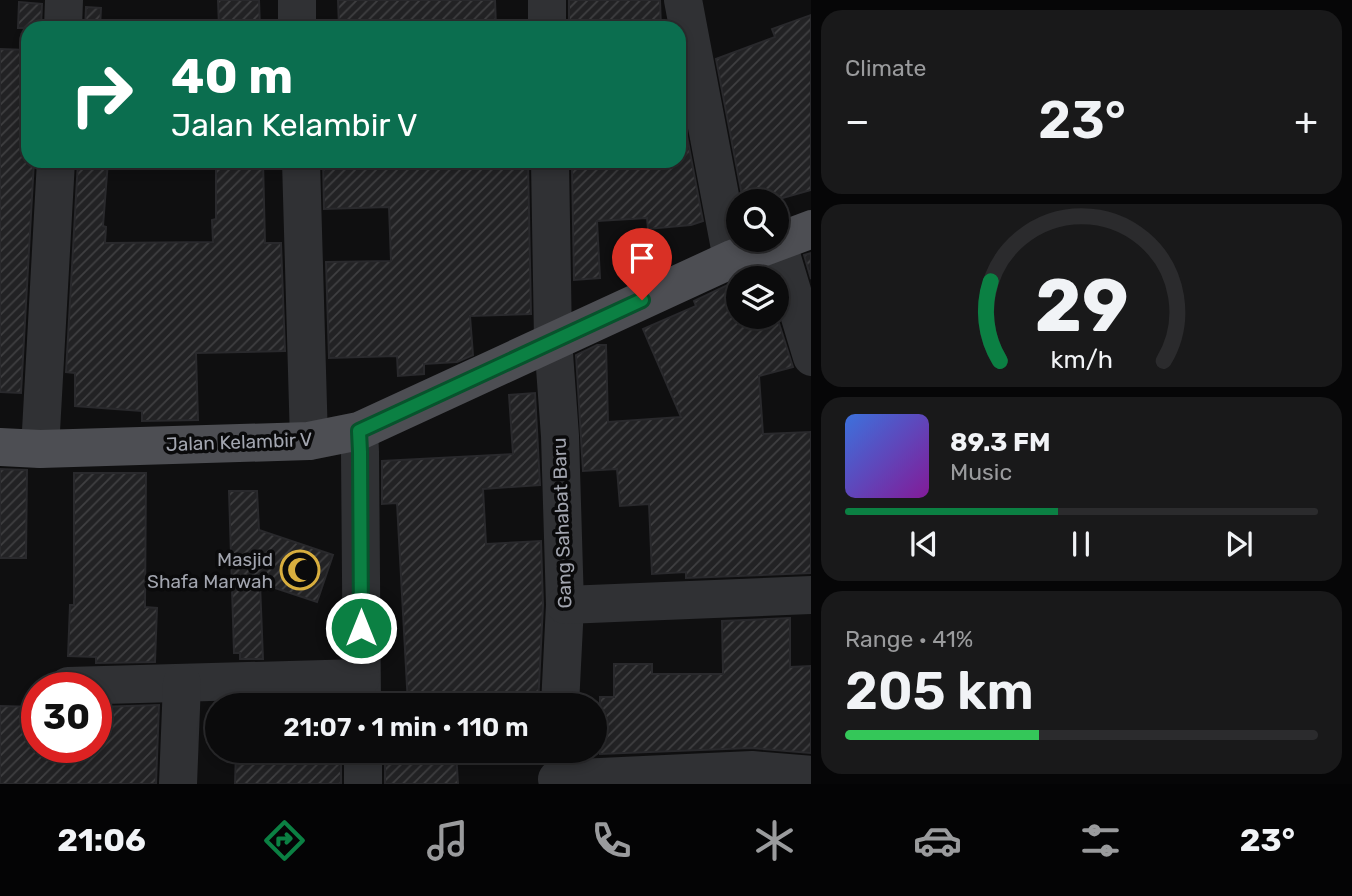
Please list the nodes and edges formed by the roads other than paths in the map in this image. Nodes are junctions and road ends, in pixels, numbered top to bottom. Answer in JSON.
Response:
{"nodes":[{"id":1,"x":64,"y":0,"type":"edge"},
{"id":2,"x":297,"y":0,"type":"edge"},
{"id":3,"x":547,"y":0,"type":"edge"},
{"id":4,"x":683,"y":0,"type":"edge"},
{"id":5,"x":63,"y":21,"type":"edge"},
{"id":6,"x":297,"y":21,"type":"edge"},
{"id":7,"x":547,"y":21,"type":"edge"},
{"id":8,"x":55,"y":168,"type":"edge"},
{"id":9,"x":300,"y":168,"type":"edge"},
{"id":10,"x":550,"y":168,"type":"edge"},
{"id":11,"x":794,"y":235,"type":"edge"},
{"id":12,"x":732,"y":259,"type":"junction"},
{"id":13,"x":553,"y":340,"type":"junction"},
{"id":14,"x":811,"y":357,"type":"edge"},
{"id":15,"x":359,"y":431,"type":"junction"},
{"id":16,"x":309,"y":441,"type":"junction"},
{"id":17,"x":0,"y":447,"type":"edge"},
{"id":18,"x":40,"y":449,"type":"junction"},
{"id":19,"x":811,"y":595,"type":"edge"},
{"id":20,"x":565,"y":605,"type":"junction"},
{"id":21,"x":182,"y":683,"type":"junction"},
{"id":22,"x":112,"y":685,"type":"edge"},
{"id":23,"x":361,"y":692,"type":"edge"},
{"id":24,"x":561,"y":693,"type":"edge"},
{"id":25,"x":363,"y":763,"type":"edge"},
{"id":26,"x":557,"y":771,"type":"edge"},
{"id":27,"x":811,"y":775,"type":"edge"},
{"id":28,"x":178,"y":784,"type":"edge"},
{"id":29,"x":363,"y":784,"type":"edge"}],
"edges":[{"from":1,"to":5,"type":"street"},
{"from":2,"to":6,"type":"street"},
{"from":3,"to":7,"type":"street"},
{"from":4,"to":12,"type":"street"},
{"from":8,"to":18,"type":"street"},
{"from":9,"to":16,"type":"street"},
{"from":10,"to":13,"type":"street","name":"Gang Sahabat Baru"},
{"from":11,"to":12,"type":"main road","name":"Jalan Kelambir V"},
{"from":11,"to":14,"type":"street"},
{"from":12,"to":13,"type":"main road","name":"Jalan Kelambir V"},
{"from":13,"to":15,"type":"main road","name":"Jalan Kelambir V"},
{"from":13,"to":20,"type":"street","name":"Gang Sahabat Baru"},
{"from":15,"to":16,"type":"main road","name":"Jalan Kelambir V"},
{"from":15,"to":23,"type":"street"},
{"from":16,"to":18,"type":"main road","name":"Jalan Kelambir V"},
{"from":17,"to":18,"type":"main road","name":"Jalan Kelambir V"},
{"from":19,"to":20,"type":"street"},
{"from":20,"to":24,"type":"street","name":"Gang Sahabat Baru"},
{"from":21,"to":22,"type":"street"},
{"from":21,"to":23,"type":"street"},
{"from":21,"to":28,"type":"street"},
{"from":25,"to":29,"type":"street"},
{"from":26,"to":27,"type":"street"}]}
